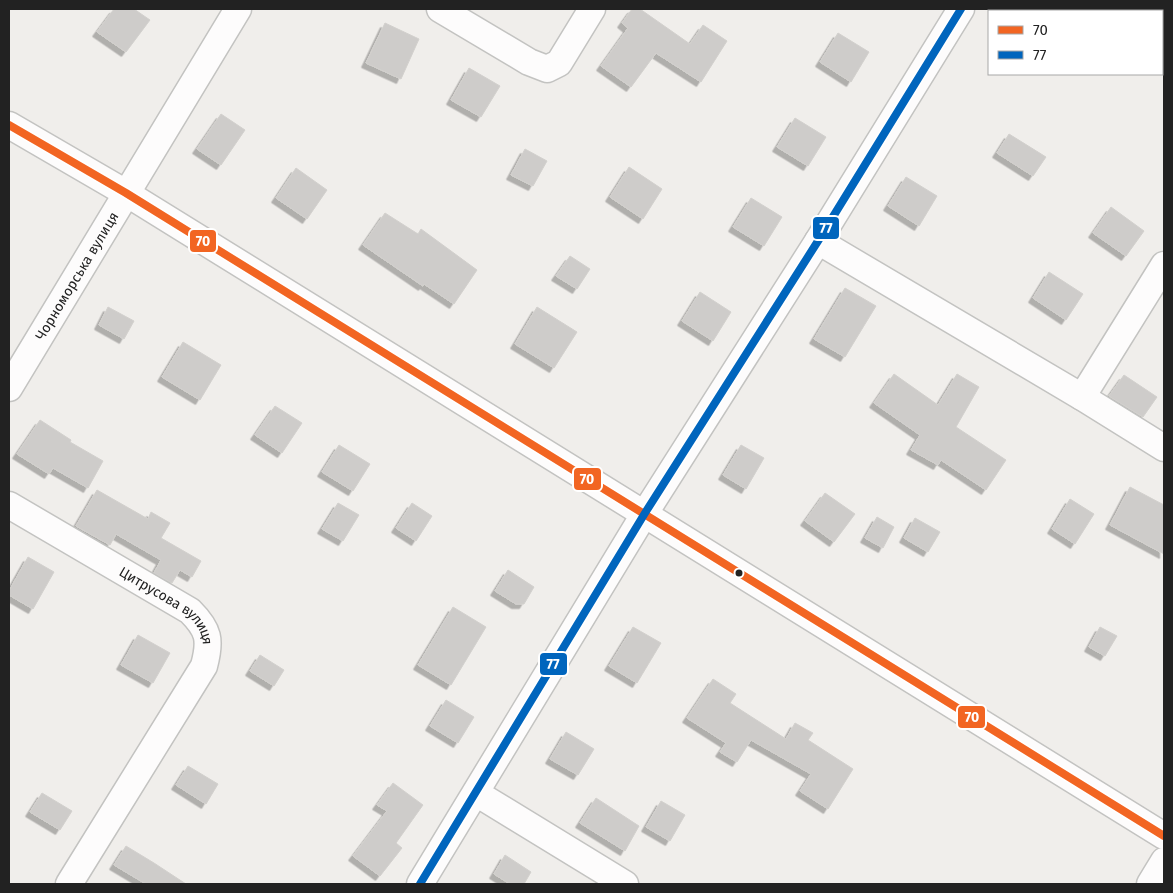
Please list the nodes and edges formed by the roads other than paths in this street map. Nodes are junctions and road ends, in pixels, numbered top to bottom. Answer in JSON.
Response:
{"nodes":[{"id":1,"x":238,"y":9,"type":"edge"},
{"id":2,"x":440,"y":9,"type":"edge"},
{"id":3,"x":592,"y":9,"type":"edge"},
{"id":4,"x":960,"y":9,"type":"edge"},
{"id":5,"x":9,"y":124,"type":"edge"},
{"id":6,"x":126,"y":193,"type":"junction"},
{"id":7,"x":818,"y":241,"type":"junction"},
{"id":8,"x":1164,"y":265,"type":"edge"},
{"id":9,"x":9,"y":388,"type":"edge"},
{"id":10,"x":1082,"y":397,"type":"junction"},
{"id":11,"x":1164,"y":448,"type":"edge"},
{"id":12,"x":9,"y":505,"type":"edge"},
{"id":13,"x":645,"y":513,"type":"junction"},
{"id":14,"x":476,"y":793,"type":"junction"},
{"id":15,"x":1164,"y":836,"type":"edge"},
{"id":16,"x":1164,"y":862,"type":"edge"},
{"id":17,"x":68,"y":884,"type":"edge"},
{"id":18,"x":420,"y":884,"type":"edge"},
{"id":19,"x":625,"y":884,"type":"edge"},
{"id":20,"x":1150,"y":884,"type":"edge"}],
"edges":[{"from":1,"to":6,"type":"street","name":"Чорноморська вулиця"},
{"from":2,"to":3,"type":"street"},
{"from":4,"to":7,"type":"street"},
{"from":5,"to":6,"type":"street"},
{"from":6,"to":9,"type":"street","name":"Чорноморська вулиця"},
{"from":6,"to":13,"type":"street"},
{"from":7,"to":10,"type":"street"},
{"from":7,"to":13,"type":"street"},
{"from":8,"to":10,"type":"street"},
{"from":10,"to":11,"type":"street"},
{"from":12,"to":17,"type":"street","name":"Цитрусова вулиця"},
{"from":13,"to":14,"type":"street"},
{"from":13,"to":15,"type":"street"},
{"from":14,"to":18,"type":"street"},
{"from":14,"to":19,"type":"street"},
{"from":16,"to":20,"type":"street"}]}
